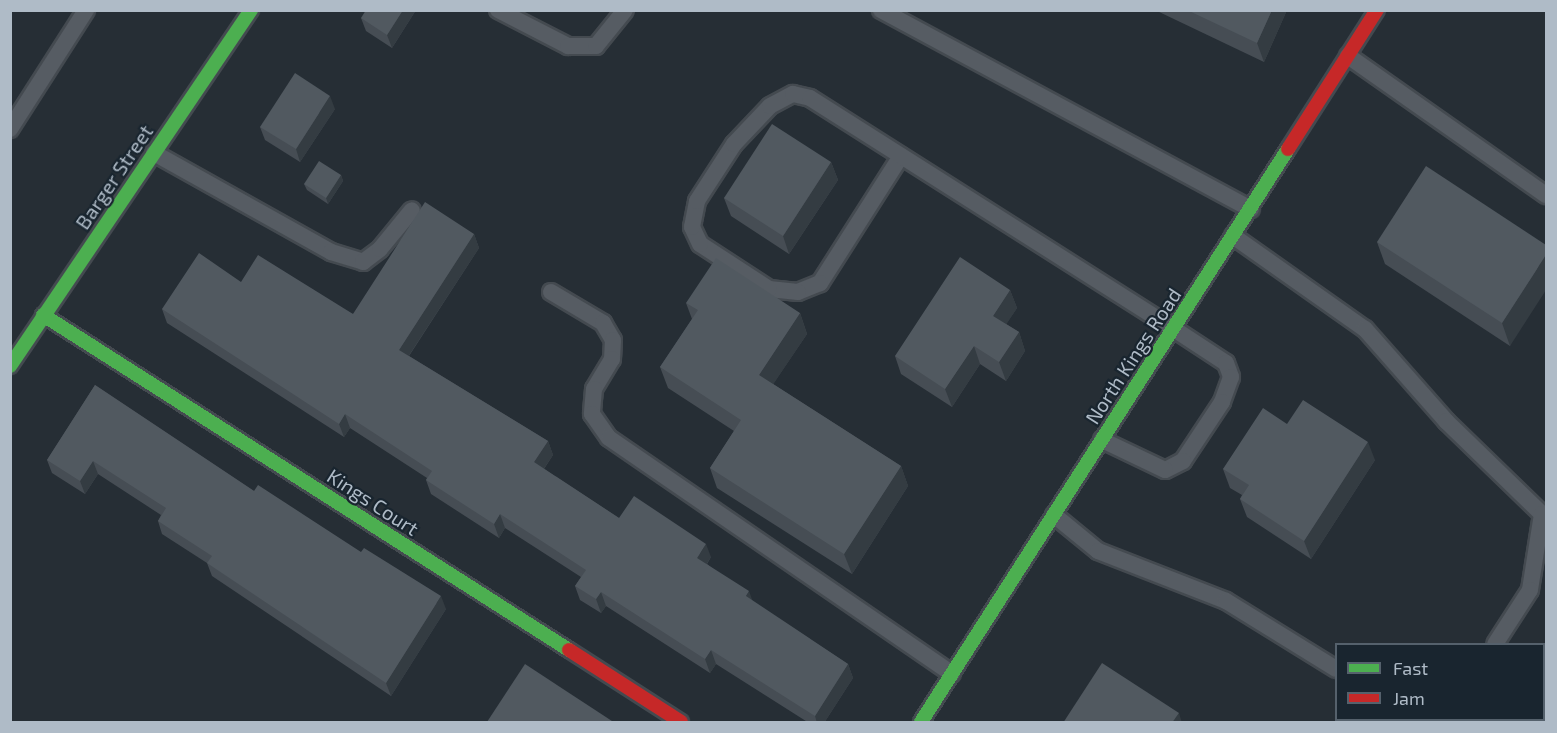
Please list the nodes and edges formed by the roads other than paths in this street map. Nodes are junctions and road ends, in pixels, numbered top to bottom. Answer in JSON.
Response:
{"nodes":[{"id":1,"x":86,"y":10,"type":"edge"},
{"id":2,"x":251,"y":10,"type":"edge"},
{"id":3,"x":498,"y":10,"type":"edge"},
{"id":4,"x":625,"y":10,"type":"edge"},
{"id":5,"x":881,"y":10,"type":"edge"},
{"id":6,"x":1377,"y":10,"type":"edge"},
{"id":7,"x":1348,"y":56,"type":"junction"},
{"id":8,"x":10,"y":129,"type":"edge"},
{"id":9,"x":154,"y":153,"type":"junction"},
{"id":10,"x":901,"y":156,"type":"junction"},
{"id":11,"x":1546,"y":195,"type":"edge"},
{"id":12,"x":1251,"y":209,"type":"junction"},
{"id":13,"x":412,"y":210,"type":"dead end"},
{"id":14,"x":1233,"y":236,"type":"junction"},
{"id":15,"x":551,"y":291,"type":"dead end"},
{"id":16,"x":43,"y":315,"type":"junction"},
{"id":17,"x":1174,"y":329,"type":"junction"},
{"id":18,"x":10,"y":366,"type":"edge"},
{"id":19,"x":1102,"y":441,"type":"junction"},
{"id":20,"x":1054,"y":515,"type":"junction"},
{"id":21,"x":1496,"y":643,"type":"edge"},
{"id":22,"x":1335,"y":668,"type":"edge"},
{"id":23,"x":952,"y":674,"type":"junction"},
{"id":24,"x":681,"y":723,"type":"edge"},
{"id":25,"x":921,"y":723,"type":"edge"}],
"edges":[{"from":1,"to":8,"type":"lane"},
{"from":2,"to":9,"type":"street","name":"Barger Street"},
{"from":3,"to":4,"type":"lane"},
{"from":5,"to":12,"type":"lane"},
{"from":6,"to":7,"type":"street","name":"North Kings Road"},
{"from":7,"to":11,"type":"lane"},
{"from":7,"to":12,"type":"street","name":"North Kings Road"},
{"from":9,"to":13,"type":"lane"},
{"from":9,"to":16,"type":"street","name":"Barger Street"},
{"from":10,"to":10,"type":"lane"},
{"from":10,"to":17,"type":"lane"},
{"from":12,"to":14,"type":"street","name":"North Kings Road"},
{"from":14,"to":17,"type":"street","name":"North Kings Road"},
{"from":14,"to":21,"type":"lane"},
{"from":15,"to":23,"type":"lane"},
{"from":16,"to":18,"type":"street","name":"Barger Street"},
{"from":16,"to":24,"type":"street","name":"Kings Court"},
{"from":17,"to":19,"type":"street","name":"North Kings Road"},
{"from":17,"to":19,"type":"lane"},
{"from":19,"to":20,"type":"street","name":"North Kings Road"},
{"from":20,"to":22,"type":"lane"},
{"from":20,"to":23,"type":"street","name":"North Kings Road"},
{"from":23,"to":25,"type":"street","name":"North Kings Road"}]}
